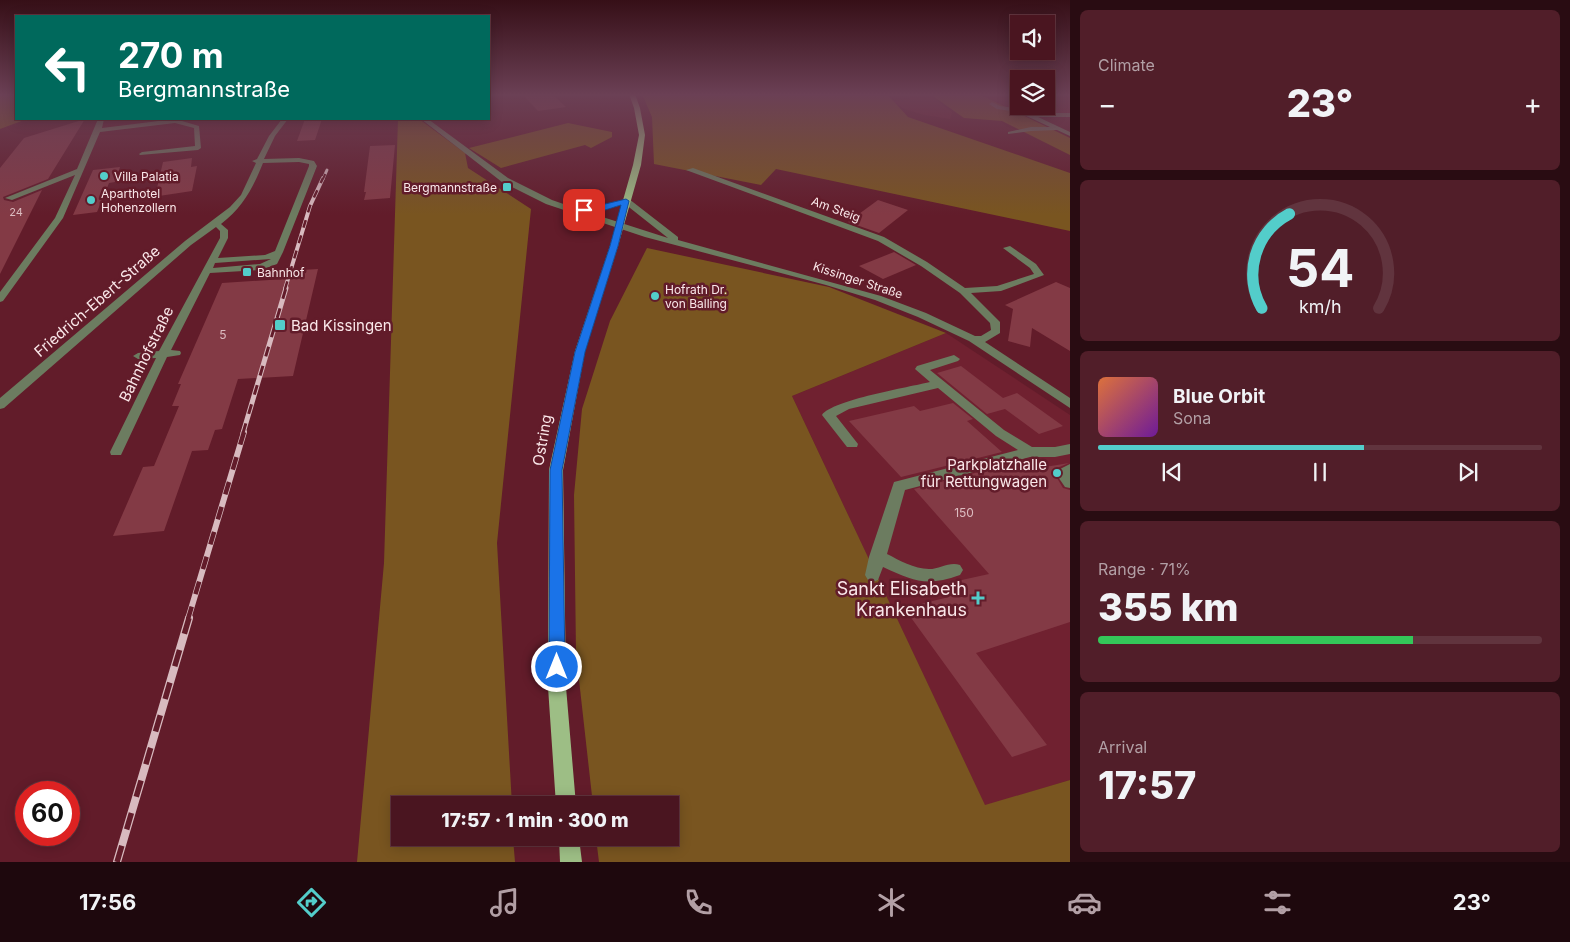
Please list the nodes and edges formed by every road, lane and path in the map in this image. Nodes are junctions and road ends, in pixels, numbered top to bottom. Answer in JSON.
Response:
{"nodes":[{"id":1,"x":96,"y":134,"type":"edge"},
{"id":2,"x":197,"y":134,"type":"edge"},
{"id":3,"x":273,"y":134,"type":"edge"},
{"id":4,"x":444,"y":134,"type":"edge"},
{"id":5,"x":642,"y":134,"type":"edge"},
{"id":6,"x":142,"y":154,"type":"dead end"},
{"id":7,"x":258,"y":161,"type":"junction"},
{"id":8,"x":80,"y":170,"type":"junction"},
{"id":9,"x":690,"y":170,"type":"dead end"},
{"id":10,"x":9,"y":198,"type":"dead end"},
{"id":11,"x":626,"y":201,"type":"junction"},
{"id":12,"x":564,"y":209,"type":"junction"},
{"id":13,"x":216,"y":223,"type":"junction"},
{"id":14,"x":620,"y":226,"type":"junction"},
{"id":15,"x":683,"y":244,"type":"junction"},
{"id":16,"x":281,"y":248,"type":"junction"},
{"id":17,"x":1007,"y":248,"type":"dead end"},
{"id":18,"x":214,"y":257,"type":"junction"},
{"id":19,"x":206,"y":271,"type":"junction"},
{"id":20,"x":963,"y":291,"type":"junction"},
{"id":21,"x":0,"y":299,"type":"edge"},
{"id":22,"x":973,"y":339,"type":"junction"},
{"id":23,"x":170,"y":354,"type":"junction"},
{"id":24,"x":138,"y":356,"type":"dead end"},
{"id":25,"x":954,"y":359,"type":"dead end"},
{"id":26,"x":940,"y":384,"type":"junction"},
{"id":27,"x":1070,"y":404,"type":"edge"},
{"id":28,"x":0,"y":405,"type":"edge"},
{"id":29,"x":852,"y":444,"type":"dead end"},
{"id":30,"x":1070,"y":449,"type":"edge"},
{"id":31,"x":116,"y":452,"type":"dead end"},
{"id":32,"x":1030,"y":452,"type":"junction"},
{"id":33,"x":1070,"y":469,"type":"edge"},
{"id":34,"x":1070,"y":483,"type":"edge"},
{"id":35,"x":877,"y":557,"type":"junction"},
{"id":36,"x":955,"y":570,"type":"dead end"},
{"id":37,"x":873,"y":575,"type":"dead end"},
{"id":38,"x":565,"y":796,"type":"edge"},
{"id":39,"x":570,"y":846,"type":"edge"},
{"id":40,"x":571,"y":862,"type":"edge"}],
"edges":[{"from":1,"to":8,"type":"street"},
{"from":2,"to":6,"type":"street"},
{"from":3,"to":7,"type":"street"},
{"from":4,"to":12,"type":"street"},
{"from":5,"to":11,"type":"main road","name":"Ostring"},
{"from":7,"to":13,"type":"street"},
{"from":7,"to":16,"type":"street"},
{"from":8,"to":10,"type":"street"},
{"from":8,"to":21,"type":"street"},
{"from":9,"to":20,"type":"street","name":"Am Steig"},
{"from":11,"to":12,"type":"street"},
{"from":11,"to":14,"type":"main road","name":"Ostring"},
{"from":11,"to":15,"type":"street"},
{"from":12,"to":14,"type":"street"},
{"from":13,"to":18,"type":"street"},
{"from":13,"to":28,"type":"street","name":"Friedrich-Ebert-Straße"},
{"from":14,"to":15,"type":"street","name":"Kissinger Straße"},
{"from":14,"to":38,"type":"main road","name":"Ostring"},
{"from":15,"to":22,"type":"street","name":"Kissinger Straße"},
{"from":16,"to":18,"type":"street"},
{"from":16,"to":19,"type":"street"},
{"from":17,"to":20,"type":"street"},
{"from":18,"to":19,"type":"street","name":"Bahnhofstraße"},
{"from":19,"to":23,"type":"street","name":"Bahnhofstraße"},
{"from":20,"to":22,"type":"street","name":"Am Steig"},
{"from":22,"to":27,"type":"street","name":"Kissinger Straße"},
{"from":23,"to":24,"type":"street"},
{"from":23,"to":31,"type":"street","name":"Bahnhofstraße"},
{"from":25,"to":26,"type":"street"},
{"from":26,"to":29,"type":"street"},
{"from":26,"to":32,"type":"street"},
{"from":30,"to":32,"type":"street"},
{"from":32,"to":35,"type":"street"},
{"from":33,"to":34,"type":"street"},
{"from":35,"to":36,"type":"street"},
{"from":35,"to":37,"type":"street"},
{"from":39,"to":40,"type":"main road"}]}
